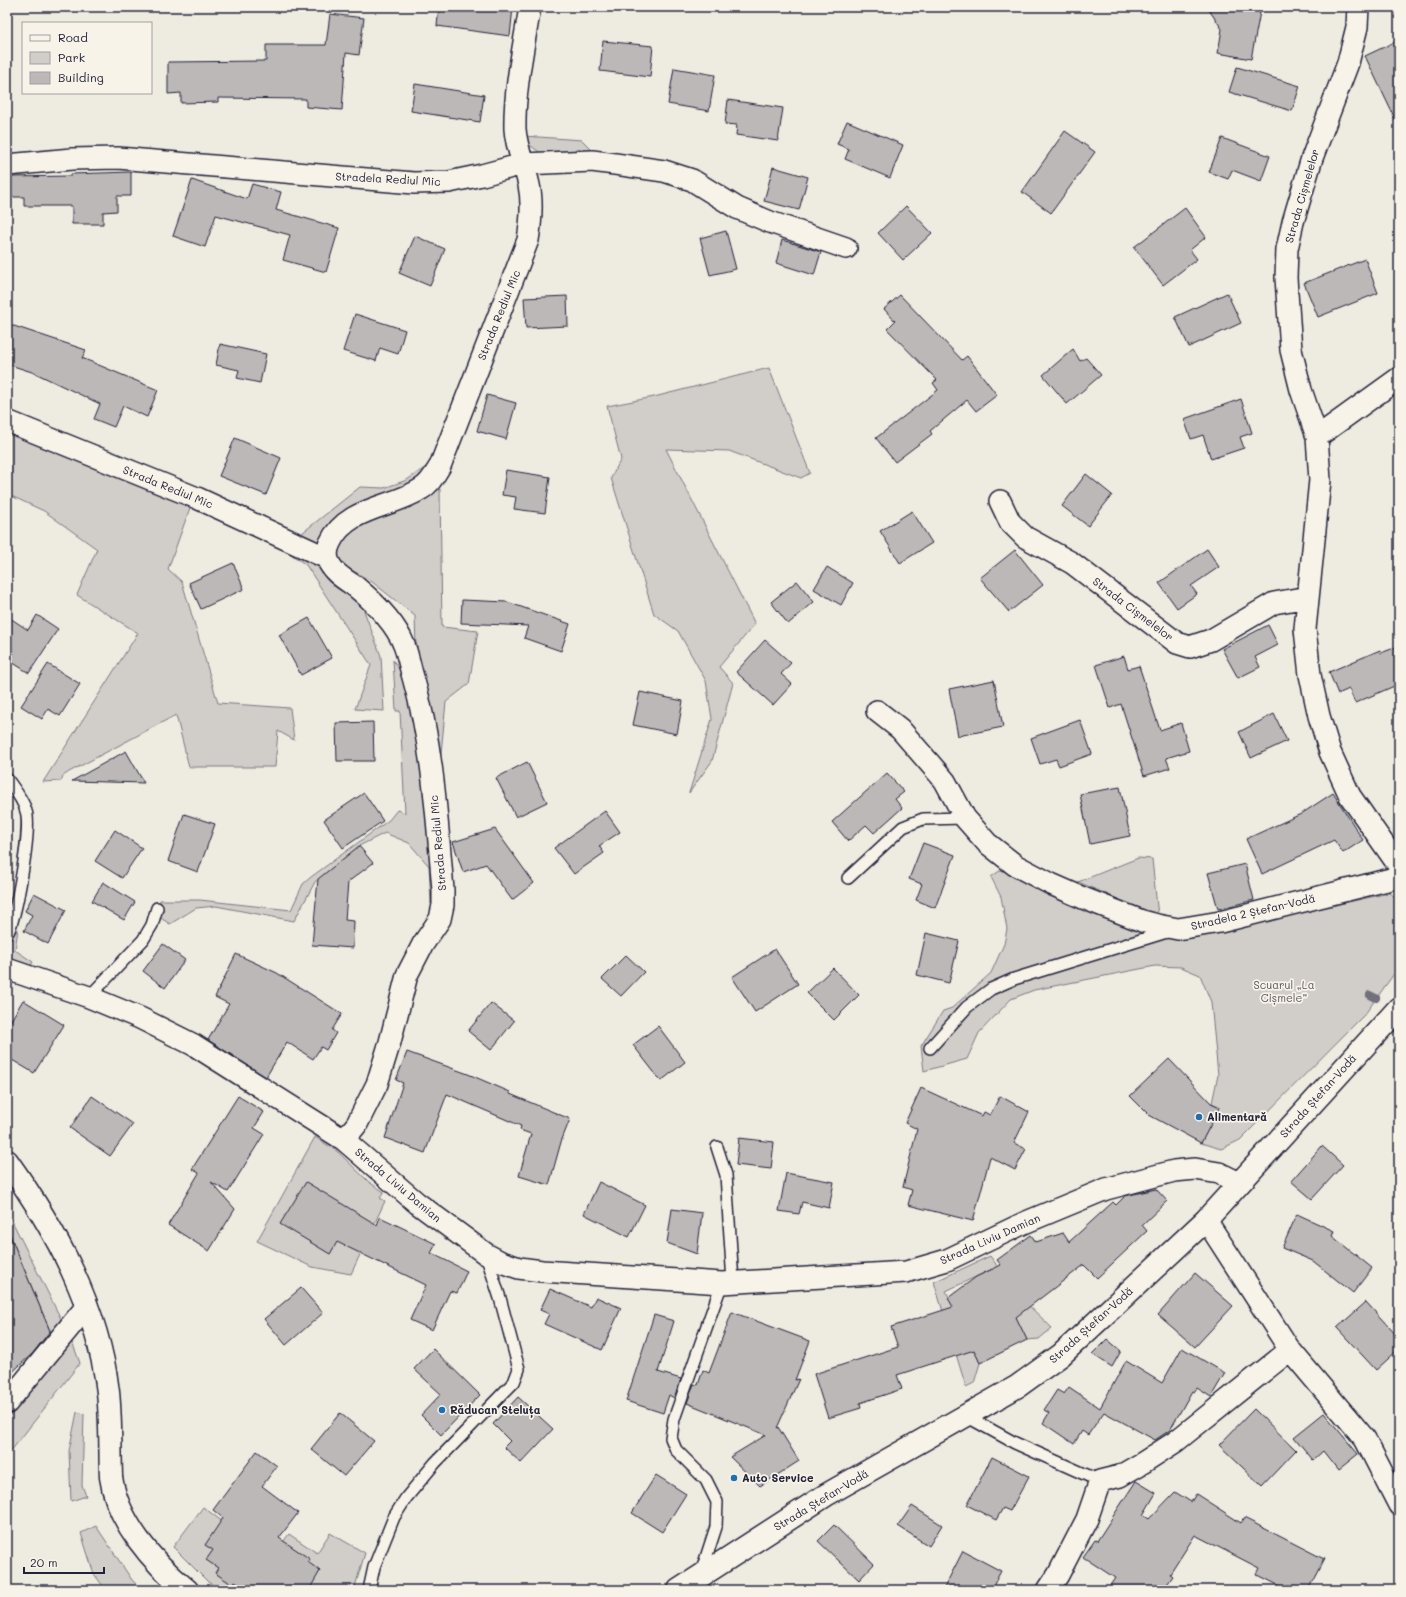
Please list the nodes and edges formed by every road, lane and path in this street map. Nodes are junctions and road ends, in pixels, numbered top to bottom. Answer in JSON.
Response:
{"nodes":[{"id":1,"x":530,"y":7,"type":"edge"},
{"id":2,"x":1358,"y":7,"type":"edge"},
{"id":3,"x":523,"y":164,"type":"junction"},
{"id":4,"x":7,"y":165,"type":"edge"},
{"id":5,"x":846,"y":248,"type":"dead end"},
{"id":6,"x":1399,"y":378,"type":"edge"},
{"id":7,"x":7,"y":421,"type":"edge"},
{"id":8,"x":1317,"y":437,"type":"junction"},
{"id":9,"x":1000,"y":501,"type":"dead end"},
{"id":10,"x":327,"y":558,"type":"junction"},
{"id":11,"x":1308,"y":598,"type":"junction"},
{"id":12,"x":877,"y":711,"type":"dead end"},
{"id":13,"x":7,"y":779,"type":"edge"},
{"id":14,"x":965,"y":818,"type":"junction"},
{"id":15,"x":1399,"y":866,"type":"edge"},
{"id":16,"x":1399,"y":877,"type":"edge"},
{"id":17,"x":848,"y":878,"type":"dead end"},
{"id":18,"x":157,"y":908,"type":"dead end"},
{"id":19,"x":1178,"y":929,"type":"junction"},
{"id":20,"x":7,"y":934,"type":"edge"},
{"id":21,"x":7,"y":969,"type":"edge"},
{"id":22,"x":89,"y":997,"type":"junction"},
{"id":23,"x":1399,"y":1008,"type":"edge"},
{"id":24,"x":930,"y":1048,"type":"dead end"},
{"id":25,"x":344,"y":1140,"type":"junction"},
{"id":26,"x":717,"y":1147,"type":"dead end"},
{"id":27,"x":7,"y":1161,"type":"edge"},
{"id":28,"x":1240,"y":1183,"type":"junction"},
{"id":29,"x":1206,"y":1220,"type":"junction"},
{"id":30,"x":486,"y":1254,"type":"junction"},
{"id":31,"x":728,"y":1283,"type":"junction"},
{"id":32,"x":87,"y":1306,"type":"junction"},
{"id":33,"x":1290,"y":1350,"type":"junction"},
{"id":34,"x":7,"y":1403,"type":"edge"},
{"id":35,"x":966,"y":1416,"type":"junction"},
{"id":36,"x":1100,"y":1481,"type":"junction"},
{"id":37,"x":1399,"y":1504,"type":"edge"},
{"id":38,"x":699,"y":1577,"type":"junction"},
{"id":39,"x":187,"y":1590,"type":"edge"},
{"id":40,"x":369,"y":1590,"type":"edge"},
{"id":41,"x":679,"y":1590,"type":"edge"},
{"id":42,"x":1048,"y":1590,"type":"edge"}],
"edges":[{"from":1,"to":3,"type":"street","name":"Strada Rediul Mic"},
{"from":2,"to":8,"type":"street","name":"Strada Cișmelelor"},
{"from":3,"to":4,"type":"street","name":"Stradela Rediul Mic"},
{"from":3,"to":5,"type":"street","name":"Stradela Rediul Mic"},
{"from":3,"to":10,"type":"street","name":"Strada Rediul Mic"},
{"from":6,"to":8,"type":"street"},
{"from":7,"to":10,"type":"street","name":"Strada Rediul Mic"},
{"from":8,"to":11,"type":"street","name":"Strada Cișmelelor"},
{"from":9,"to":11,"type":"street","name":"Strada Cișmelelor"},
{"from":10,"to":25,"type":"street","name":"Strada Rediul Mic"},
{"from":11,"to":15,"type":"street","name":"Strada Cișmelelor"},
{"from":12,"to":14,"type":"street","name":"Stradela 2 Ștefan-Vodă"},
{"from":13,"to":20,"type":"lane"},
{"from":14,"to":17,"type":"lane"},
{"from":14,"to":19,"type":"street","name":"Stradela 2 Ștefan-Vodă"},
{"from":16,"to":19,"type":"street","name":"Stradela 2 Ștefan-Vodă"},
{"from":18,"to":22,"type":"lane"},
{"from":19,"to":24,"type":"lane"},
{"from":21,"to":22,"type":"street","name":"Strada Liviu Damian"},
{"from":22,"to":25,"type":"street","name":"Strada Liviu Damian"},
{"from":23,"to":28,"type":"street","name":"Strada Ștefan-Vodă"},
{"from":25,"to":30,"type":"street","name":"Strada Liviu Damian"},
{"from":26,"to":31,"type":"lane"},
{"from":27,"to":32,"type":"street"},
{"from":28,"to":29,"type":"street","name":"Strada Ștefan-Vodă"},
{"from":28,"to":31,"type":"street","name":"Strada Liviu Damian"},
{"from":29,"to":33,"type":"street"},
{"from":29,"to":35,"type":"street","name":"Strada Ștefan-Vodă"},
{"from":30,"to":31,"type":"street","name":"Strada Liviu Damian"},
{"from":30,"to":40,"type":"lane"},
{"from":31,"to":38,"type":"lane"},
{"from":32,"to":34,"type":"street"},
{"from":32,"to":39,"type":"street"},
{"from":33,"to":36,"type":"street"},
{"from":33,"to":37,"type":"street"},
{"from":35,"to":36,"type":"lane"},
{"from":35,"to":38,"type":"street","name":"Strada Ștefan-Vodă"},
{"from":36,"to":42,"type":"street"},
{"from":38,"to":41,"type":"street","name":"Strada Ștefan-Vodă"}]}
